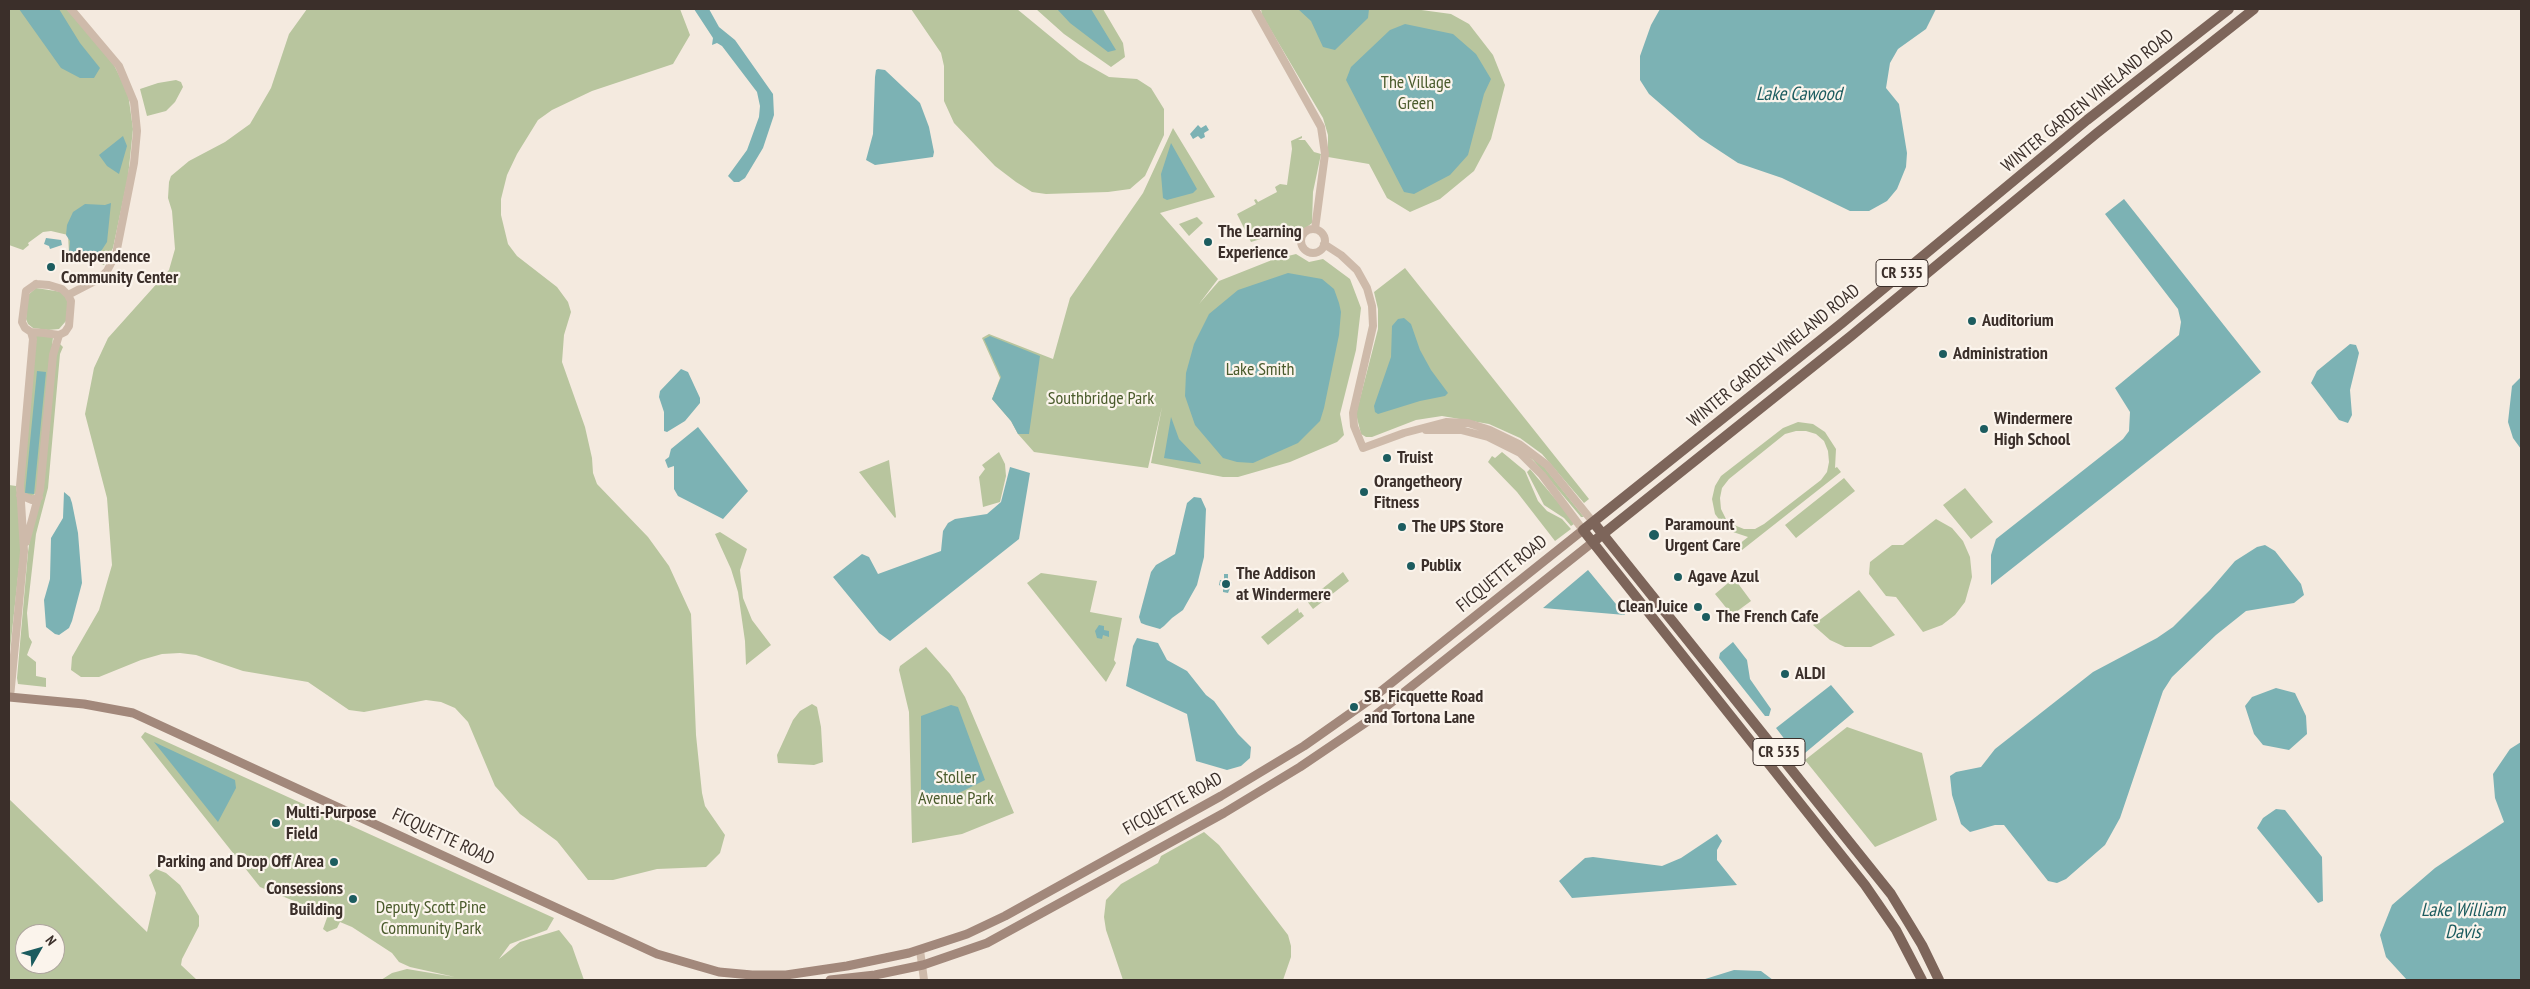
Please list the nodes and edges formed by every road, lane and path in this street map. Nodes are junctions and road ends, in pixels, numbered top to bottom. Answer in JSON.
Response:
{"nodes":[{"id":1,"x":71,"y":9,"type":"edge"},
{"id":2,"x":1256,"y":9,"type":"edge"},
{"id":3,"x":2229,"y":9,"type":"edge"},
{"id":4,"x":2254,"y":9,"type":"edge"},
{"id":5,"x":2029,"y":168,"type":"junction"},
{"id":6,"x":2039,"y":180,"type":"junction"},
{"id":7,"x":1315,"y":229,"type":"junction"},
{"id":8,"x":1324,"y":244,"type":"junction"},
{"id":9,"x":68,"y":295,"type":"junction"},
{"id":10,"x":31,"y":332,"type":"junction"},
{"id":11,"x":59,"y":335,"type":"junction"},
{"id":12,"x":1415,"y":429,"type":"junction"},
{"id":13,"x":20,"y":495,"type":"junction"},
{"id":14,"x":38,"y":497,"type":"junction"},
{"id":15,"x":1593,"y":522,"type":"junction"},
{"id":16,"x":1584,"y":530,"type":"junction"},
{"id":17,"x":1603,"y":534,"type":"junction"},
{"id":18,"x":1593,"y":542,"type":"junction"},
{"id":19,"x":24,"y":551,"type":"junction"},
{"id":20,"x":9,"y":697,"type":"edge"},
{"id":21,"x":920,"y":950,"type":"junction"},
{"id":22,"x":923,"y":965,"type":"junction"},
{"id":23,"x":719,"y":972,"type":"junction"},
{"id":24,"x":778,"y":980,"type":"edge"},
{"id":25,"x":830,"y":980,"type":"edge"},
{"id":26,"x":924,"y":980,"type":"edge"},
{"id":27,"x":1922,"y":980,"type":"edge"},
{"id":28,"x":1939,"y":980,"type":"edge"}],
"edges":[{"from":1,"to":9,"type":"street"},
{"from":2,"to":7,"type":"street"},
{"from":3,"to":5,"type":"main road","name":"WINTER GARDEN VINELAND ROAD","number":"CR 535"},
{"from":4,"to":6,"type":"main road","name":"WINTER GARDEN VINELAND ROAD","number":"CR 535"},
{"from":5,"to":6,"type":"main road"},
{"from":5,"to":15,"type":"main road","name":"WINTER GARDEN VINELAND ROAD","number":"CR 535"},
{"from":6,"to":17,"type":"main road","name":"WINTER GARDEN VINELAND ROAD","number":"CR 535"},
{"from":7,"to":8,"type":"street"},
{"from":7,"to":8,"type":"street"},
{"from":8,"to":12,"type":"street"},
{"from":9,"to":10,"type":"street"},
{"from":9,"to":11,"type":"street"},
{"from":10,"to":11,"type":"street"},
{"from":10,"to":13,"type":"street"},
{"from":11,"to":14,"type":"street"},
{"from":12,"to":15,"type":"street"},
{"from":12,"to":16,"type":"street"},
{"from":13,"to":14,"type":"street"},
{"from":13,"to":19,"type":"street"},
{"from":14,"to":19,"type":"street"},
{"from":15,"to":16,"type":"main road","name":"WINTER GARDEN VINELAND ROAD","number":"CR 535"},
{"from":15,"to":17,"type":"main road"},
{"from":16,"to":18,"type":"main road","number":"CR 535"},
{"from":16,"to":21,"type":"main road","name":"FICQUETTE ROAD"},
{"from":17,"to":18,"type":"main road","name":"WINTER GARDEN VINELAND ROAD"},
{"from":17,"to":28,"type":"main road","number":"CR 535"},
{"from":18,"to":22,"type":"main road","name":"FICQUETTE ROAD"},
{"from":18,"to":27,"type":"main road","number":"CR 535"},
{"from":19,"to":20,"type":"street"},
{"from":20,"to":23,"type":"main road","name":"FICQUETTE ROAD"},
{"from":21,"to":22,"type":"street"},
{"from":21,"to":23,"type":"main road","name":"FICQUETTE ROAD"},
{"from":22,"to":25,"type":"main road","name":"FICQUETTE ROAD"},
{"from":22,"to":26,"type":"street"},
{"from":23,"to":24,"type":"street","name":"FICQUETTE ROAD"}]}
